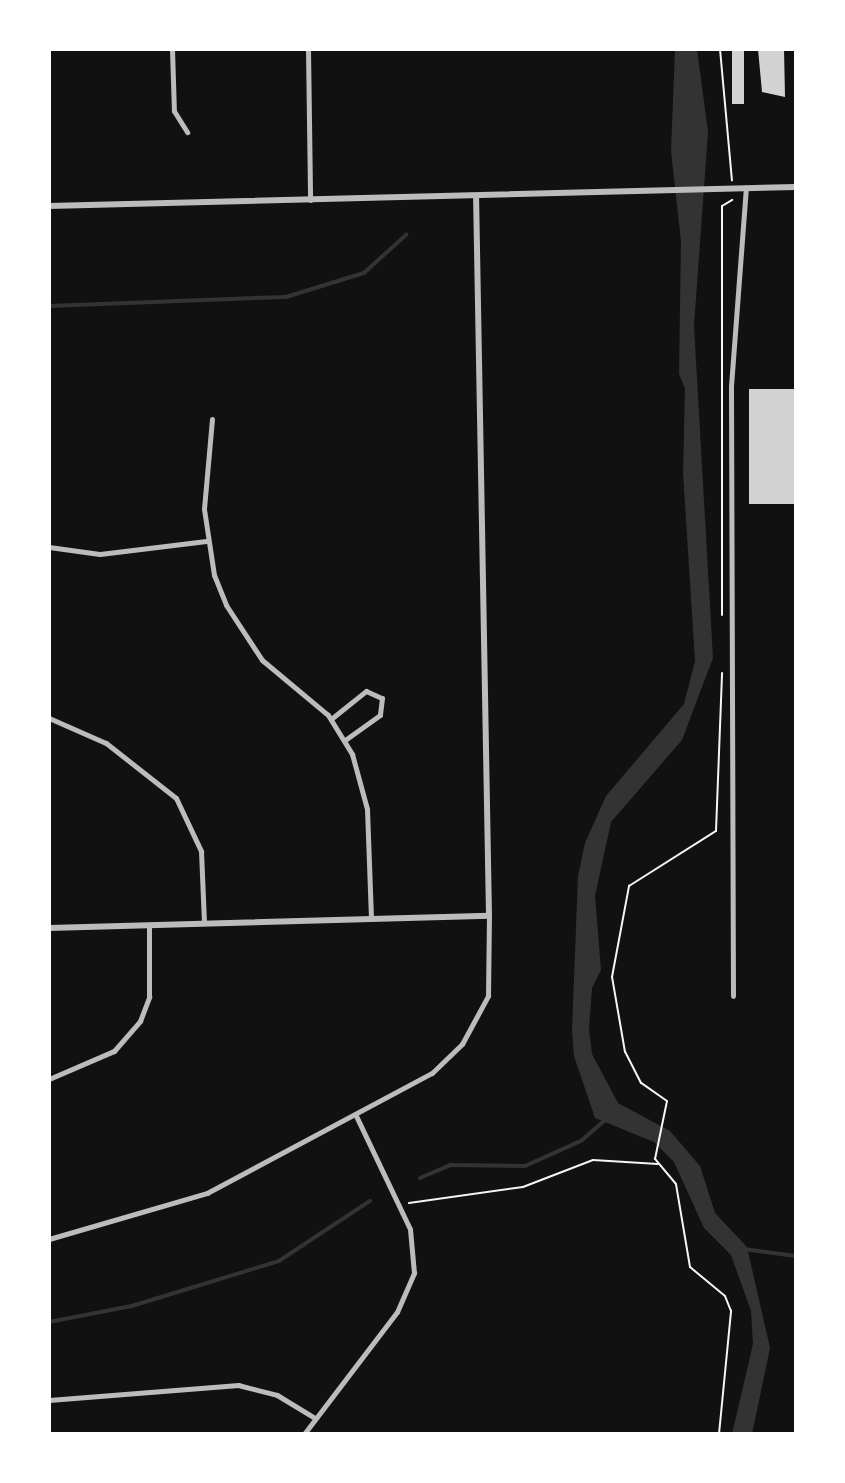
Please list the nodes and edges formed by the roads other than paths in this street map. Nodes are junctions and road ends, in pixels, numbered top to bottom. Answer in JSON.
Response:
{"nodes":[{"id":1,"x":172,"y":49,"type":"edge"},
{"id":2,"x":308,"y":49,"type":"edge"},
{"id":3,"x":187,"y":132,"type":"dead end"},
{"id":4,"x":796,"y":187,"type":"edge"},
{"id":5,"x":746,"y":188,"type":"junction"},
{"id":6,"x":476,"y":196,"type":"junction"},
{"id":7,"x":310,"y":200,"type":"junction"},
{"id":8,"x":49,"y":206,"type":"edge"},
{"id":9,"x":212,"y":419,"type":"dead end"},
{"id":10,"x":206,"y":541,"type":"junction"},
{"id":11,"x":49,"y":547,"type":"edge"},
{"id":12,"x":49,"y":718,"type":"edge"},
{"id":13,"x":331,"y":719,"type":"junction"},
{"id":14,"x":345,"y":740,"type":"junction"},
{"id":15,"x":489,"y":916,"type":"junction"},
{"id":16,"x":371,"y":919,"type":"junction"},
{"id":17,"x":204,"y":923,"type":"junction"},
{"id":18,"x":149,"y":925,"type":"junction"},
{"id":19,"x":49,"y":928,"type":"edge"},
{"id":20,"x":733,"y":996,"type":"dead end"},
{"id":21,"x":49,"y":1079,"type":"edge"},
{"id":22,"x":356,"y":1116,"type":"junction"},
{"id":23,"x":49,"y":1239,"type":"edge"},
{"id":24,"x":49,"y":1400,"type":"edge"},
{"id":25,"x":316,"y":1418,"type":"junction"},
{"id":26,"x":304,"y":1434,"type":"edge"}],
"edges":[{"from":1,"to":3,"type":"street"},
{"from":2,"to":7,"type":"street"},
{"from":4,"to":5,"type":"street"},
{"from":5,"to":6,"type":"street"},
{"from":5,"to":20,"type":"street"},
{"from":6,"to":7,"type":"street"},
{"from":6,"to":15,"type":"street"},
{"from":7,"to":8,"type":"street"},
{"from":9,"to":10,"type":"street"},
{"from":10,"to":11,"type":"street"},
{"from":10,"to":13,"type":"street"},
{"from":12,"to":17,"type":"street"},
{"from":13,"to":14,"type":"street"},
{"from":13,"to":14,"type":"street"},
{"from":14,"to":16,"type":"street"},
{"from":15,"to":16,"type":"street"},
{"from":15,"to":22,"type":"street"},
{"from":16,"to":17,"type":"street"},
{"from":17,"to":18,"type":"street"},
{"from":18,"to":19,"type":"street"},
{"from":18,"to":21,"type":"street"},
{"from":22,"to":23,"type":"street"},
{"from":22,"to":25,"type":"street"},
{"from":24,"to":25,"type":"street"},
{"from":25,"to":26,"type":"street"}]}
